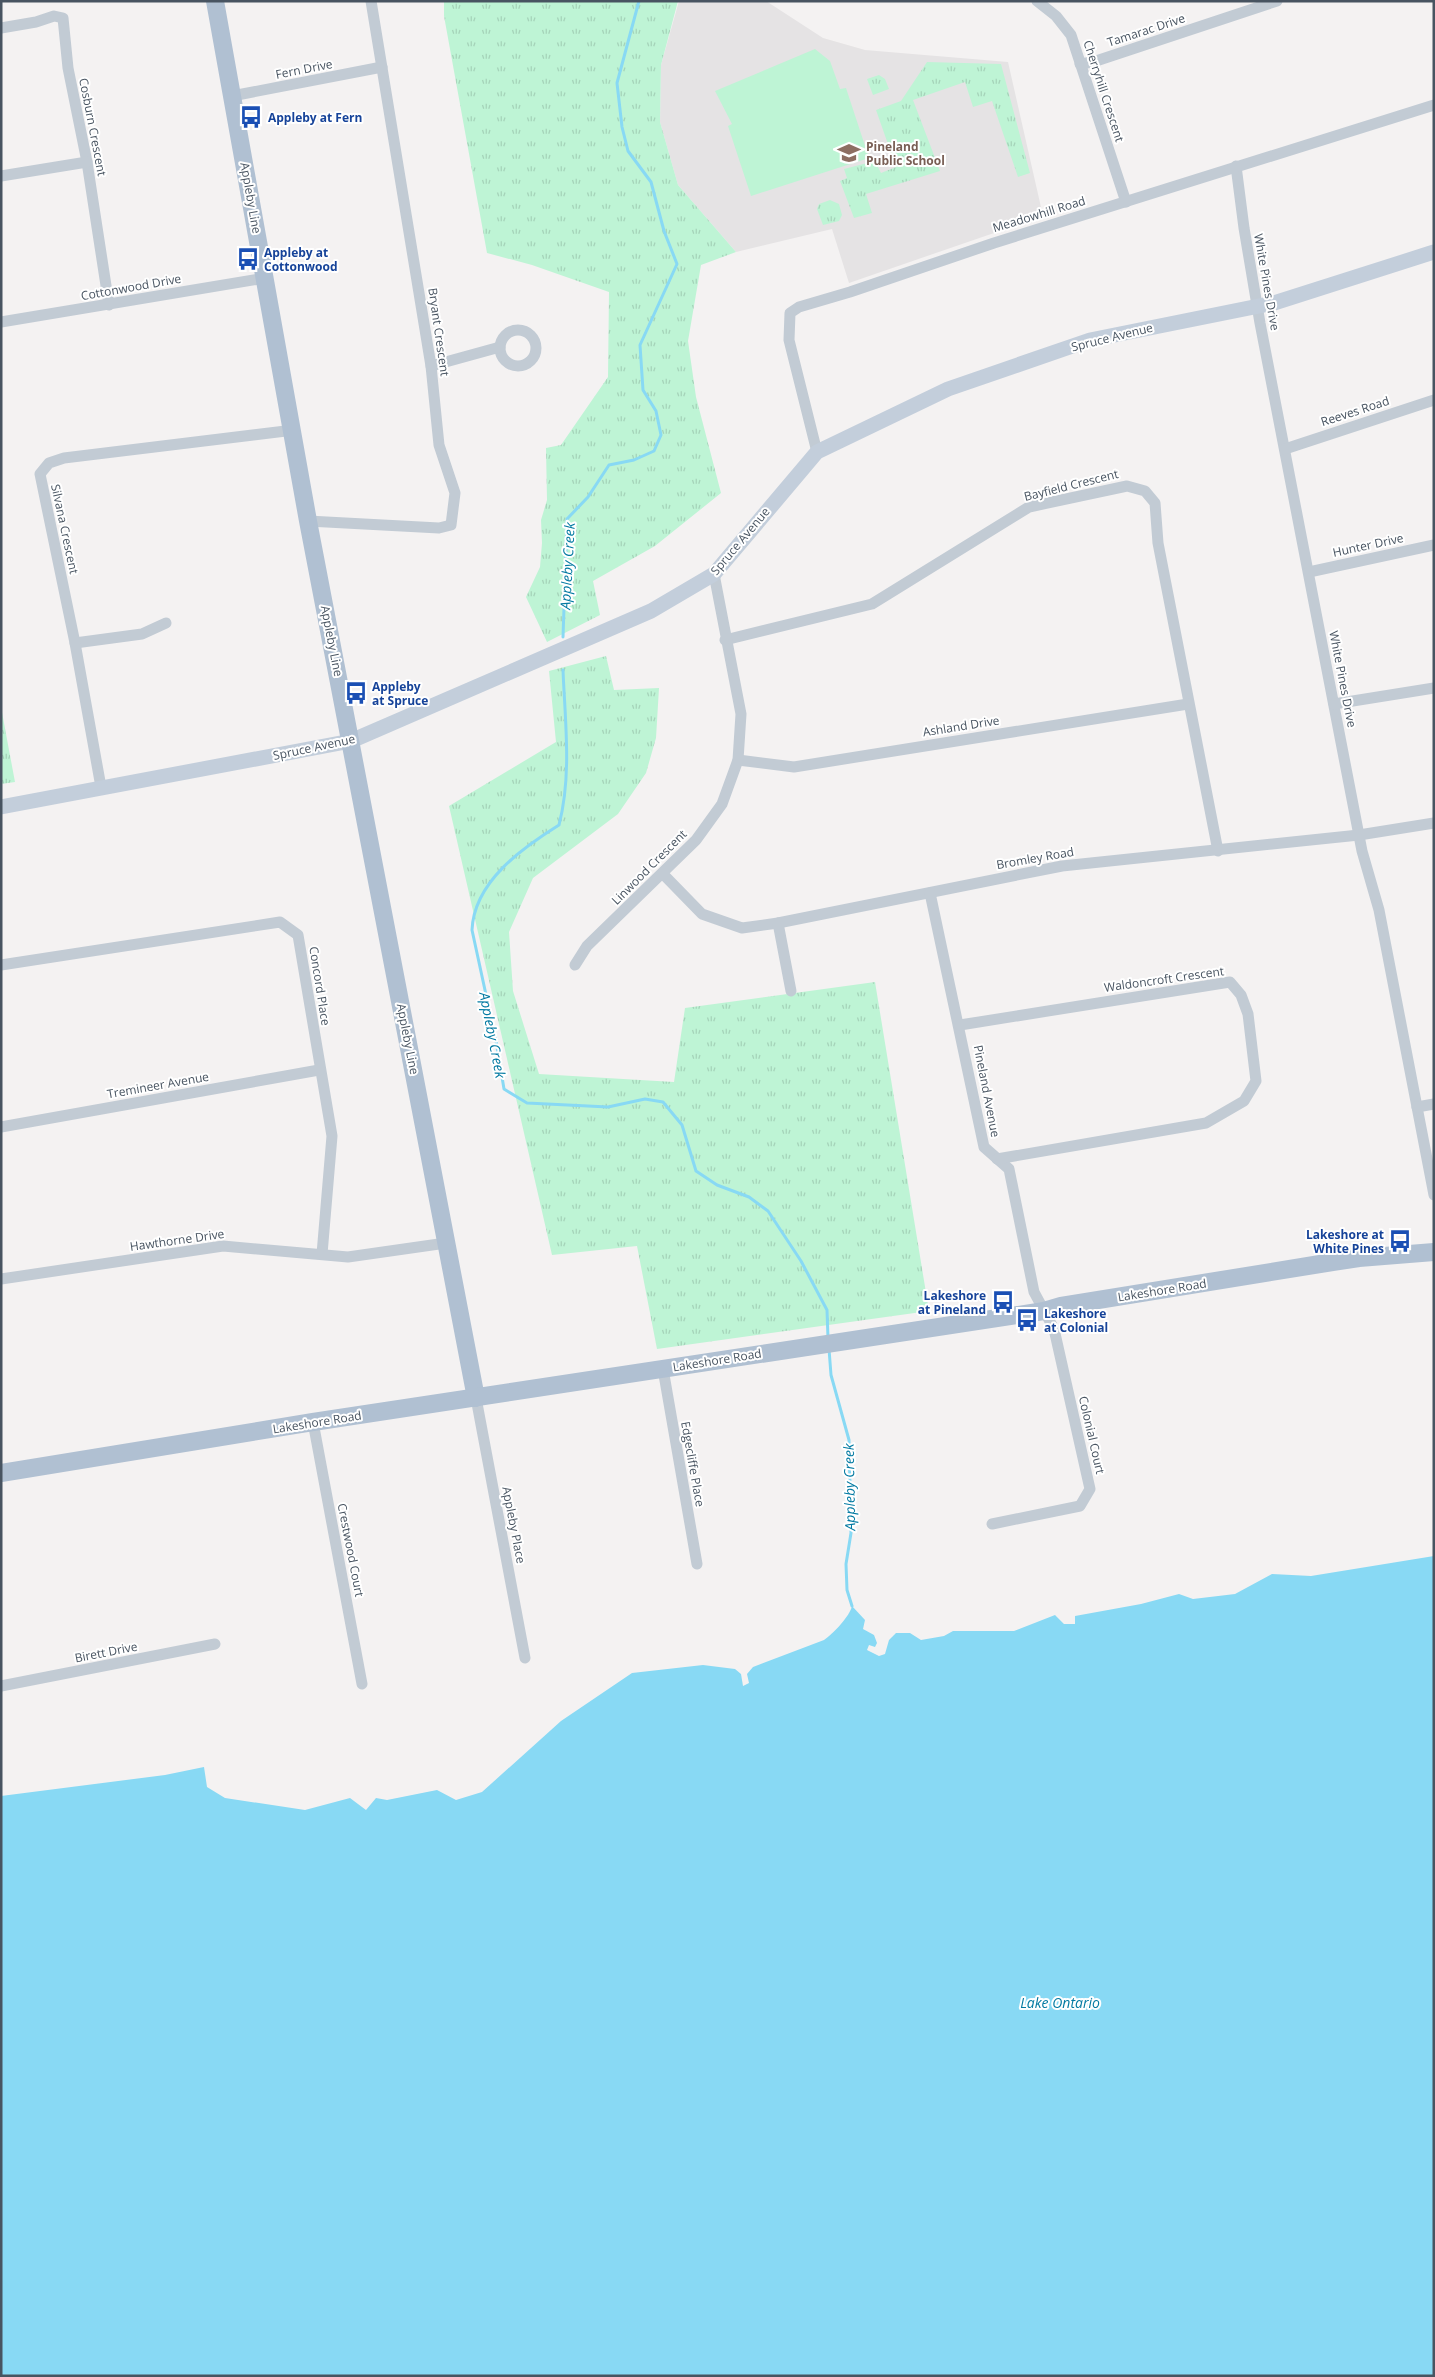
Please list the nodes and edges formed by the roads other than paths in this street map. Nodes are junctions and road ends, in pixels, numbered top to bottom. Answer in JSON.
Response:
{"nodes":[{"id":1,"x":215,"y":1,"type":"edge"},
{"id":2,"x":371,"y":1,"type":"edge"},
{"id":3,"x":1277,"y":1,"type":"edge"},
{"id":4,"x":1042,"y":3,"type":"edge"},
{"id":5,"x":1,"y":28,"type":"edge"},
{"id":6,"x":1080,"y":64,"type":"junction"},
{"id":7,"x":382,"y":68,"type":"junction"},
{"id":8,"x":232,"y":96,"type":"junction"},
{"id":9,"x":1434,"y":105,"type":"edge"},
{"id":10,"x":87,"y":162,"type":"junction"},
{"id":11,"x":1236,"y":166,"type":"junction"},
{"id":12,"x":1,"y":176,"type":"edge"},
{"id":13,"x":1126,"y":202,"type":"junction"},
{"id":14,"x":1434,"y":252,"type":"edge"},
{"id":15,"x":266,"y":278,"type":"junction"},
{"id":16,"x":109,"y":304,"type":"junction"},
{"id":17,"x":1257,"y":307,"type":"junction"},
{"id":18,"x":1,"y":322,"type":"edge"},
{"id":19,"x":500,"y":347,"type":"dead end"},
{"id":20,"x":431,"y":366,"type":"junction"},
{"id":21,"x":1434,"y":400,"type":"edge"},
{"id":22,"x":294,"y":430,"type":"junction"},
{"id":23,"x":1285,"y":449,"type":"junction"},
{"id":24,"x":817,"y":452,"type":"junction"},
{"id":25,"x":308,"y":521,"type":"junction"},
{"id":26,"x":1434,"y":544,"type":"edge"},
{"id":27,"x":1309,"y":572,"type":"junction"},
{"id":28,"x":714,"y":574,"type":"junction"},
{"id":29,"x":166,"y":623,"type":"dead end"},
{"id":30,"x":725,"y":640,"type":"junction"},
{"id":31,"x":75,"y":643,"type":"junction"},
{"id":32,"x":1434,"y":688,"type":"edge"},
{"id":33,"x":1188,"y":704,"type":"junction"},
{"id":34,"x":1334,"y":704,"type":"junction"},
{"id":35,"x":351,"y":741,"type":"junction"},
{"id":36,"x":738,"y":760,"type":"junction"},
{"id":37,"x":101,"y":787,"type":"junction"},
{"id":38,"x":1,"y":807,"type":"edge"},
{"id":39,"x":1434,"y":823,"type":"edge"},
{"id":40,"x":1359,"y":835,"type":"junction"},
{"id":41,"x":1218,"y":851,"type":"junction"},
{"id":42,"x":662,"y":874,"type":"junction"},
{"id":43,"x":930,"y":893,"type":"junction"},
{"id":44,"x":778,"y":923,"type":"junction"},
{"id":45,"x":1,"y":965,"type":"edge"},
{"id":46,"x":575,"y":965,"type":"dead end"},
{"id":47,"x":791,"y":991,"type":"dead end"},
{"id":48,"x":960,"y":1025,"type":"junction"},
{"id":49,"x":319,"y":1070,"type":"junction"},
{"id":50,"x":1434,"y":1104,"type":"edge"},
{"id":51,"x":1417,"y":1107,"type":"junction"},
{"id":52,"x":1,"y":1127,"type":"edge"},
{"id":53,"x":996,"y":1159,"type":"junction"},
{"id":54,"x":1434,"y":1195,"type":"edge"},
{"id":55,"x":446,"y":1242,"type":"junction"},
{"id":56,"x":1434,"y":1252,"type":"edge"},
{"id":57,"x":322,"y":1254,"type":"junction"},
{"id":58,"x":1,"y":1278,"type":"edge"},
{"id":59,"x":1044,"y":1311,"type":"junction"},
{"id":60,"x":663,"y":1369,"type":"junction"},
{"id":61,"x":476,"y":1398,"type":"junction"},
{"id":62,"x":313,"y":1422,"type":"junction"},
{"id":63,"x":1,"y":1473,"type":"edge"},
{"id":64,"x":992,"y":1524,"type":"dead end"},
{"id":65,"x":697,"y":1564,"type":"dead end"},
{"id":66,"x":215,"y":1644,"type":"dead end"},
{"id":67,"x":525,"y":1658,"type":"dead end"},
{"id":68,"x":362,"y":1684,"type":"dead end"},
{"id":69,"x":1,"y":1686,"type":"edge"}],
"edges":[{"from":1,"to":8,"type":"main road","name":"Appleby Line"},
{"from":2,"to":7,"type":"street","name":"Bryant Crescent"},
{"from":3,"to":6,"type":"street","name":"Tamarac Drive"},
{"from":4,"to":6,"type":"street","name":"Cherryhill Crescent"},
{"from":5,"to":10,"type":"street","name":"Cosburn Crescent"},
{"from":6,"to":13,"type":"street","name":"Cherryhill Crescent"},
{"from":7,"to":8,"type":"street","name":"Fern Drive"},
{"from":7,"to":20,"type":"street","name":"Bryant Crescent"},
{"from":8,"to":15,"type":"main road","name":"Appleby Line"},
{"from":9,"to":11,"type":"street","name":"Meadowhill Road"},
{"from":10,"to":12,"type":"street"},
{"from":10,"to":16,"type":"street","name":"Cosburn Crescent"},
{"from":11,"to":13,"type":"street","name":"Meadowhill Road"},
{"from":11,"to":17,"type":"street","name":"White Pines Drive"},
{"from":13,"to":24,"type":"street","name":"Meadowhill Road"},
{"from":14,"to":17,"type":"street","name":"Spruce Avenue"},
{"from":15,"to":16,"type":"street","name":"Cottonwood Drive"},
{"from":15,"to":22,"type":"main road","name":"Appleby Line"},
{"from":16,"to":18,"type":"street","name":"Cottonwood Drive"},
{"from":17,"to":23,"type":"street","name":"White Pines Drive"},
{"from":17,"to":24,"type":"street","name":"Spruce Avenue"},
{"from":19,"to":20,"type":"street"},
{"from":20,"to":25,"type":"street","name":"Bryant Crescent"},
{"from":21,"to":23,"type":"street","name":"Reeves Road"},
{"from":22,"to":25,"type":"main road","name":"Appleby Line"},
{"from":22,"to":31,"type":"street","name":"Silvana Crescent"},
{"from":23,"to":27,"type":"street","name":"White Pines Drive"},
{"from":24,"to":28,"type":"street","name":"Spruce Avenue"},
{"from":25,"to":35,"type":"main road","name":"Appleby Line"},
{"from":26,"to":27,"type":"street","name":"Hunter Drive"},
{"from":27,"to":34,"type":"street","name":"White Pines Drive"},
{"from":28,"to":30,"type":"street","name":"Linwood Crescent"},
{"from":28,"to":35,"type":"street","name":"Spruce Avenue"},
{"from":29,"to":31,"type":"street"},
{"from":30,"to":33,"type":"street","name":"Bayfield Crescent"},
{"from":30,"to":36,"type":"street","name":"Linwood Crescent"},
{"from":31,"to":37,"type":"street","name":"Silvana Crescent"},
{"from":32,"to":34,"type":"street"},
{"from":33,"to":36,"type":"street","name":"Ashland Drive"},
{"from":33,"to":41,"type":"street","name":"Bayfield Crescent"},
{"from":34,"to":40,"type":"street","name":"White Pines Drive"},
{"from":35,"to":37,"type":"street","name":"Spruce Avenue"},
{"from":35,"to":55,"type":"main road","name":"Appleby Line"},
{"from":36,"to":42,"type":"street","name":"Linwood Crescent"},
{"from":37,"to":38,"type":"street","name":"Spruce Avenue"},
{"from":39,"to":40,"type":"street","name":"Bromley Road"},
{"from":40,"to":41,"type":"street","name":"Bromley Road"},
{"from":40,"to":51,"type":"street","name":"White Pines Drive"},
{"from":41,"to":43,"type":"street","name":"Bromley Road"},
{"from":42,"to":44,"type":"street","name":"Bromley Road"},
{"from":42,"to":46,"type":"street","name":"Linwood Crescent"},
{"from":43,"to":44,"type":"street","name":"Bromley Road"},
{"from":43,"to":48,"type":"street","name":"Pineland Avenue"},
{"from":44,"to":47,"type":"street"},
{"from":45,"to":49,"type":"street","name":"Concord Place"},
{"from":48,"to":53,"type":"street","name":"Pineland Avenue"},
{"from":48,"to":53,"type":"street","name":"Waldoncroft Crescent"},
{"from":49,"to":52,"type":"street","name":"Tremineer Avenue"},
{"from":49,"to":57,"type":"street","name":"Concord Place"},
{"from":50,"to":51,"type":"street"},
{"from":51,"to":54,"type":"street","name":"White Pines Drive"},
{"from":53,"to":59,"type":"street","name":"Pineland Avenue"},
{"from":55,"to":57,"type":"street","name":"Hawthorne Drive"},
{"from":55,"to":61,"type":"main road","name":"Appleby Line"},
{"from":56,"to":59,"type":"main road","name":"Lakeshore Road"},
{"from":57,"to":58,"type":"street","name":"Hawthorne Drive"},
{"from":59,"to":60,"type":"main road","name":"Lakeshore Road"},
{"from":59,"to":64,"type":"street","name":"Colonial Court"},
{"from":60,"to":61,"type":"main road","name":"Lakeshore Road"},
{"from":60,"to":65,"type":"street","name":"Edgecliffe Place"},
{"from":61,"to":62,"type":"main road","name":"Lakeshore Road"},
{"from":61,"to":67,"type":"street","name":"Appleby Place"},
{"from":62,"to":63,"type":"main road","name":"Lakeshore Road"},
{"from":62,"to":68,"type":"street","name":"Crestwood Court"},
{"from":66,"to":69,"type":"street","name":"Birett Drive"}]}
